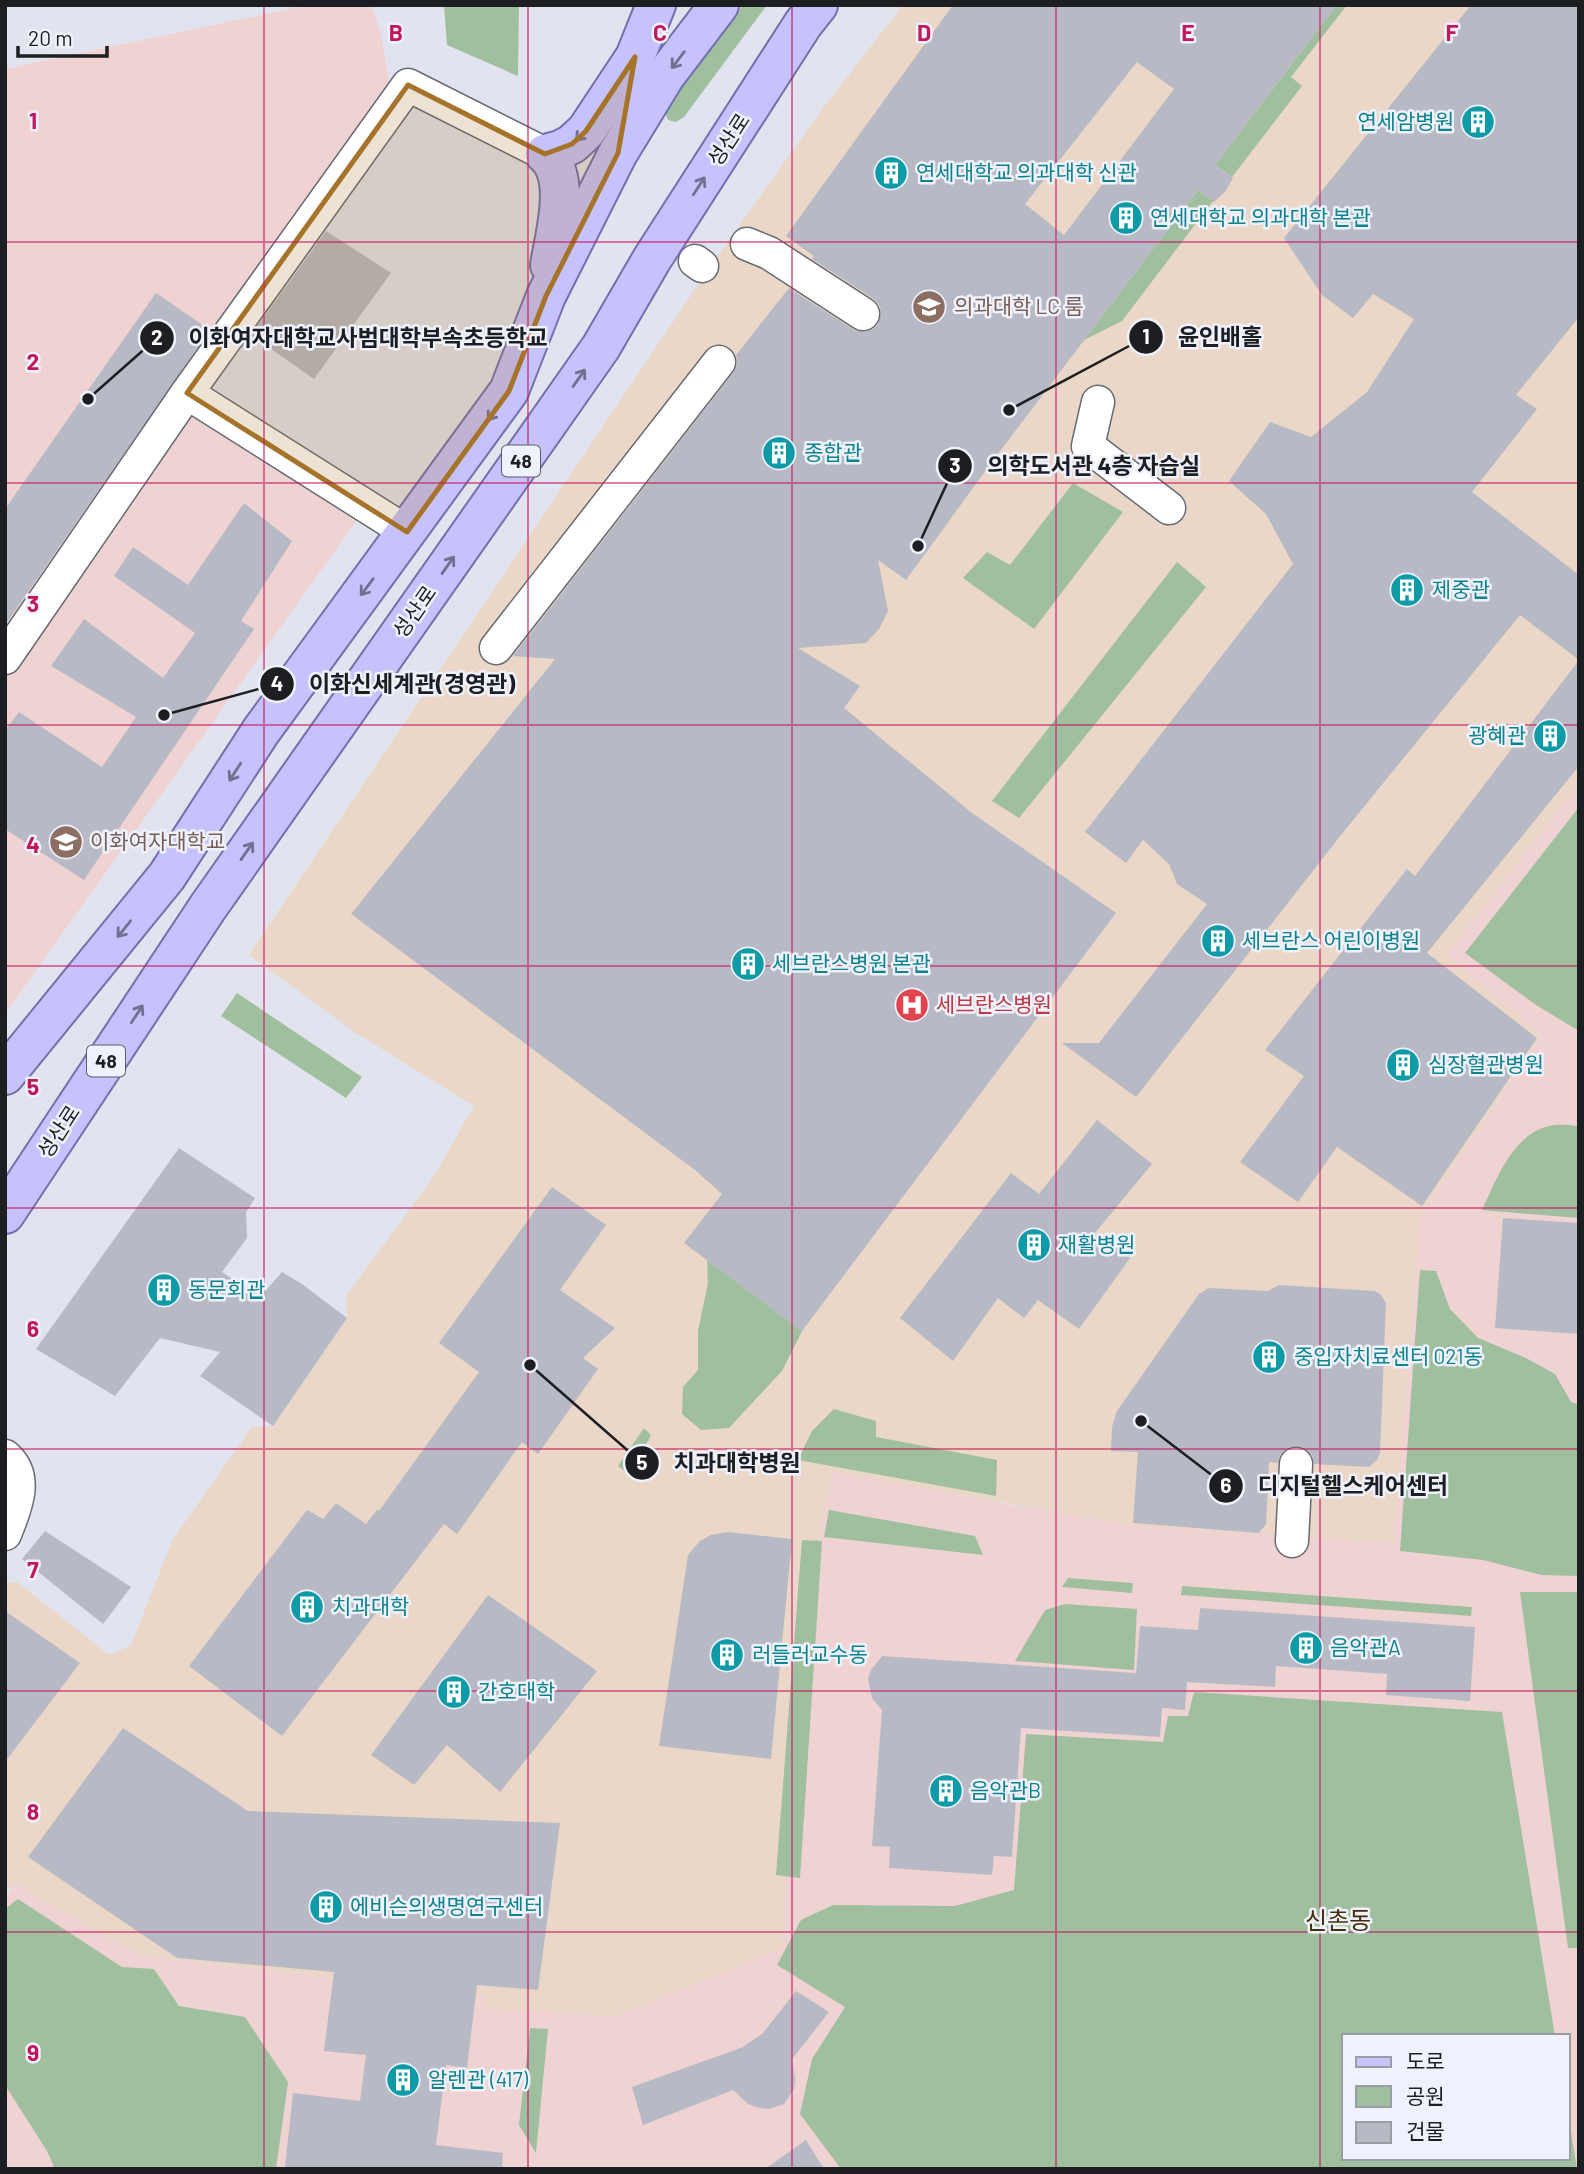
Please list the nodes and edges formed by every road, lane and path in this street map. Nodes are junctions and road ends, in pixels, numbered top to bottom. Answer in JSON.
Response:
{"nodes":[{"id":1,"x":633,"y":5,"type":"edge"},
{"id":2,"x":656,"y":5,"type":"edge"},
{"id":3,"x":719,"y":5,"type":"edge"},
{"id":4,"x":818,"y":5,"type":"edge"},
{"id":5,"x":635,"y":57,"type":"junction"},
{"id":6,"x":618,"y":153,"type":"junction"},
{"id":7,"x":545,"y":154,"type":"junction"},
{"id":8,"x":747,"y":244,"type":"dead end"},
{"id":9,"x":546,"y":296,"type":"junction"},
{"id":10,"x":863,"y":314,"type":"dead end"},
{"id":11,"x":719,"y":362,"type":"dead end"},
{"id":12,"x":187,"y":393,"type":"junction"},
{"id":13,"x":1098,"y":402,"type":"dead end"},
{"id":14,"x":1169,"y":508,"type":"dead end"},
{"id":15,"x":407,"y":532,"type":"junction"},
{"id":16,"x":496,"y":648,"type":"dead end"},
{"id":17,"x":5,"y":658,"type":"edge"},
{"id":18,"x":5,"y":1075,"type":"edge"},
{"id":19,"x":5,"y":1214,"type":"edge"},
{"id":20,"x":5,"y":1455,"type":"edge"},
{"id":21,"x":1296,"y":1464,"type":"dead end"},
{"id":22,"x":5,"y":1534,"type":"edge"},
{"id":23,"x":1292,"y":1541,"type":"dead end"}],
"edges":[{"from":1,"to":5,"type":"main road"},
{"from":2,"to":5,"type":"main road"},
{"from":3,"to":6,"type":"main road","number":"48","one_way":true},
{"from":19,"to":4,"type":"main road","name":"성산로","number":"48","one_way":true},
{"from":5,"to":6,"type":"main road"},
{"from":5,"to":7,"type":"main road","one_way":true},
{"from":6,"to":9,"type":"main road","number":"48"},
{"from":7,"to":9,"type":"main road"},
{"from":7,"to":12,"type":"street"},
{"from":8,"to":10,"type":"street"},
{"from":9,"to":15,"type":"main road","number":"48","one_way":true},
{"from":11,"to":16,"type":"street"},
{"from":12,"to":15,"type":"street"},
{"from":12,"to":17,"type":"street"},
{"from":13,"to":14,"type":"street"},
{"from":15,"to":18,"type":"main road","number":"48","one_way":true},
{"from":20,"to":22,"type":"street"},
{"from":21,"to":23,"type":"street"}]}
